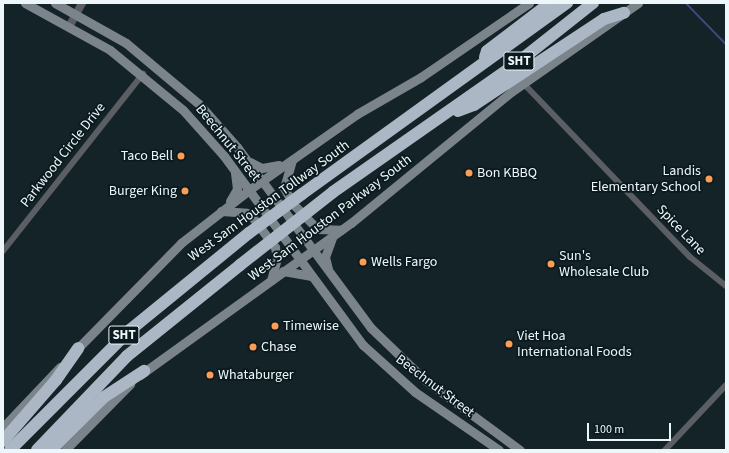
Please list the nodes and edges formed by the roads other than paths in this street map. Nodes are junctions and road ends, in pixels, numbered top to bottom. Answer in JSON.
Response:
{"nodes":[{"id":1,"x":25,"y":3,"type":"edge"},
{"id":2,"x":55,"y":3,"type":"edge"},
{"id":3,"x":82,"y":3,"type":"edge"},
{"id":4,"x":530,"y":3,"type":"edge"},
{"id":5,"x":550,"y":3,"type":"edge"},
{"id":6,"x":568,"y":3,"type":"edge"},
{"id":7,"x":593,"y":3,"type":"edge"},
{"id":8,"x":638,"y":3,"type":"edge"},
{"id":9,"x":624,"y":13,"type":"junction"},
{"id":10,"x":76,"y":14,"type":"junction"},
{"id":11,"x":70,"y":25,"type":"junction"},
{"id":12,"x":152,"y":62,"type":"junction"},
{"id":13,"x":482,"y":65,"type":"junction"},
{"id":14,"x":142,"y":74,"type":"junction"},
{"id":15,"x":523,"y":83,"type":"junction"},
{"id":16,"x":442,"y":117,"type":"junction"},
{"id":17,"x":214,"y":120,"type":"junction"},
{"id":18,"x":202,"y":130,"type":"junction"},
{"id":19,"x":246,"y":159,"type":"junction"},
{"id":20,"x":292,"y":160,"type":"junction"},
{"id":21,"x":234,"y":170,"type":"junction"},
{"id":22,"x":262,"y":180,"type":"junction"},
{"id":23,"x":249,"y":190,"type":"junction"},
{"id":24,"x":223,"y":209,"type":"junction"},
{"id":25,"x":342,"y":230,"type":"junction"},
{"id":26,"x":333,"y":236,"type":"junction"},
{"id":27,"x":3,"y":251,"type":"edge"},
{"id":28,"x":312,"y":251,"type":"junction"},
{"id":29,"x":299,"y":260,"type":"junction"},
{"id":30,"x":283,"y":272,"type":"junction"},
{"id":31,"x":312,"y":276,"type":"junction"},
{"id":32,"x":330,"y":276,"type":"junction"},
{"id":33,"x":271,"y":280,"type":"junction"},
{"id":34,"x":726,"y":286,"type":"edge"},
{"id":35,"x":78,"y":348,"type":"junction"},
{"id":36,"x":144,"y":371,"type":"junction"},
{"id":37,"x":425,"y":380,"type":"junction"},
{"id":38,"x":726,"y":384,"type":"edge"},
{"id":39,"x":415,"y":392,"type":"junction"},
{"id":40,"x":3,"y":427,"type":"edge"},
{"id":41,"x":501,"y":438,"type":"junction"},
{"id":42,"x":3,"y":441,"type":"edge"},
{"id":43,"x":497,"y":449,"type":"edge"},
{"id":44,"x":10,"y":450,"type":"edge"},
{"id":45,"x":37,"y":450,"type":"edge"},
{"id":46,"x":51,"y":450,"type":"edge"},
{"id":47,"x":65,"y":450,"type":"edge"},
{"id":48,"x":520,"y":450,"type":"edge"},
{"id":49,"x":665,"y":450,"type":"edge"}],
"edges":[{"from":1,"to":11,"type":"main road","name":"Beechnut Street"},
{"from":2,"to":10,"type":"main road","name":"Beechnut Street"},
{"from":3,"to":10,"type":"street"},
{"from":4,"to":20,"type":"main road"},
{"from":5,"to":13,"type":"highway"},
{"from":6,"to":13,"type":"highway","name":"West Sam Houston Tollway South","number":"SHT"},
{"from":7,"to":16,"type":"highway","number":"SHT"},
{"from":8,"to":9,"type":"main road","name":"West Sam Houston Parkway South"},
{"from":9,"to":15,"type":"main road","name":"West Sam Houston Parkway South"},
{"from":9,"to":16,"type":"highway"},
{"from":10,"to":11,"type":"street"},
{"from":10,"to":12,"type":"main road","name":"Beechnut Street"},
{"from":11,"to":14,"type":"main road","name":"Beechnut Street"},
{"from":12,"to":14,"type":"main road"},
{"from":12,"to":17,"type":"main road","name":"Beechnut Street"},
{"from":13,"to":44,"type":"highway","name":"West Sam Houston Tollway South","number":"SHT","bridge":true},
{"from":14,"to":18,"type":"main road","name":"Beechnut Street"},
{"from":14,"to":27,"type":"street","name":"Parkwood Circle Drive"},
{"from":15,"to":25,"type":"main road","name":"West Sam Houston Parkway South"},
{"from":15,"to":34,"type":"street","name":"Spice Lane"},
{"from":16,"to":45,"type":"highway","number":"SHT","bridge":true},
{"from":17,"to":18,"type":"main road"},
{"from":17,"to":19,"type":"main road","name":"Beechnut Street"},
{"from":18,"to":21,"type":"main road","name":"Beechnut Street"},
{"from":19,"to":20,"type":"main road"},
{"from":19,"to":22,"type":"main road","name":"Beechnut Street"},
{"from":20,"to":22,"type":"main road"},
{"from":20,"to":25,"type":"main road"},
{"from":21,"to":23,"type":"main road","name":"Beechnut Street"},
{"from":21,"to":24,"type":"main road"},
{"from":22,"to":23,"type":"main road"},
{"from":22,"to":28,"type":"main road","name":"Beechnut Street"},
{"from":23,"to":24,"type":"main road"},
{"from":23,"to":29,"type":"main road","name":"Beechnut Street"},
{"from":24,"to":33,"type":"main road"},
{"from":24,"to":35,"type":"main road"},
{"from":25,"to":26,"type":"main road","name":"West Sam Houston Parkway South"},
{"from":26,"to":28,"type":"main road","name":"West Sam Houston Parkway South"},
{"from":26,"to":32,"type":"main road"},
{"from":28,"to":29,"type":"main road","name":"West Sam Houston Parkway South"},
{"from":28,"to":32,"type":"main road","name":"Beechnut Street"},
{"from":29,"to":30,"type":"main road","name":"West Sam Houston Parkway South"},
{"from":29,"to":31,"type":"main road","name":"Beechnut Street"},
{"from":30,"to":31,"type":"main road"},
{"from":30,"to":33,"type":"main road","name":"West Sam Houston Parkway South"},
{"from":31,"to":39,"type":"main road","name":"Beechnut Street"},
{"from":32,"to":37,"type":"main road","name":"Beechnut Street"},
{"from":33,"to":36,"type":"main road","name":"West Sam Houston Parkway South"},
{"from":35,"to":40,"type":"main road"},
{"from":35,"to":42,"type":"highway"},
{"from":36,"to":46,"type":"highway"},
{"from":36,"to":47,"type":"main road","name":"West Sam Houston Parkway South"},
{"from":37,"to":39,"type":"main road"},
{"from":37,"to":41,"type":"main road","name":"Beechnut Street"},
{"from":38,"to":49,"type":"street"},
{"from":39,"to":43,"type":"main road","name":"Beechnut Street"},
{"from":41,"to":43,"type":"main road"},
{"from":41,"to":48,"type":"main road","name":"Beechnut Street"}]}
